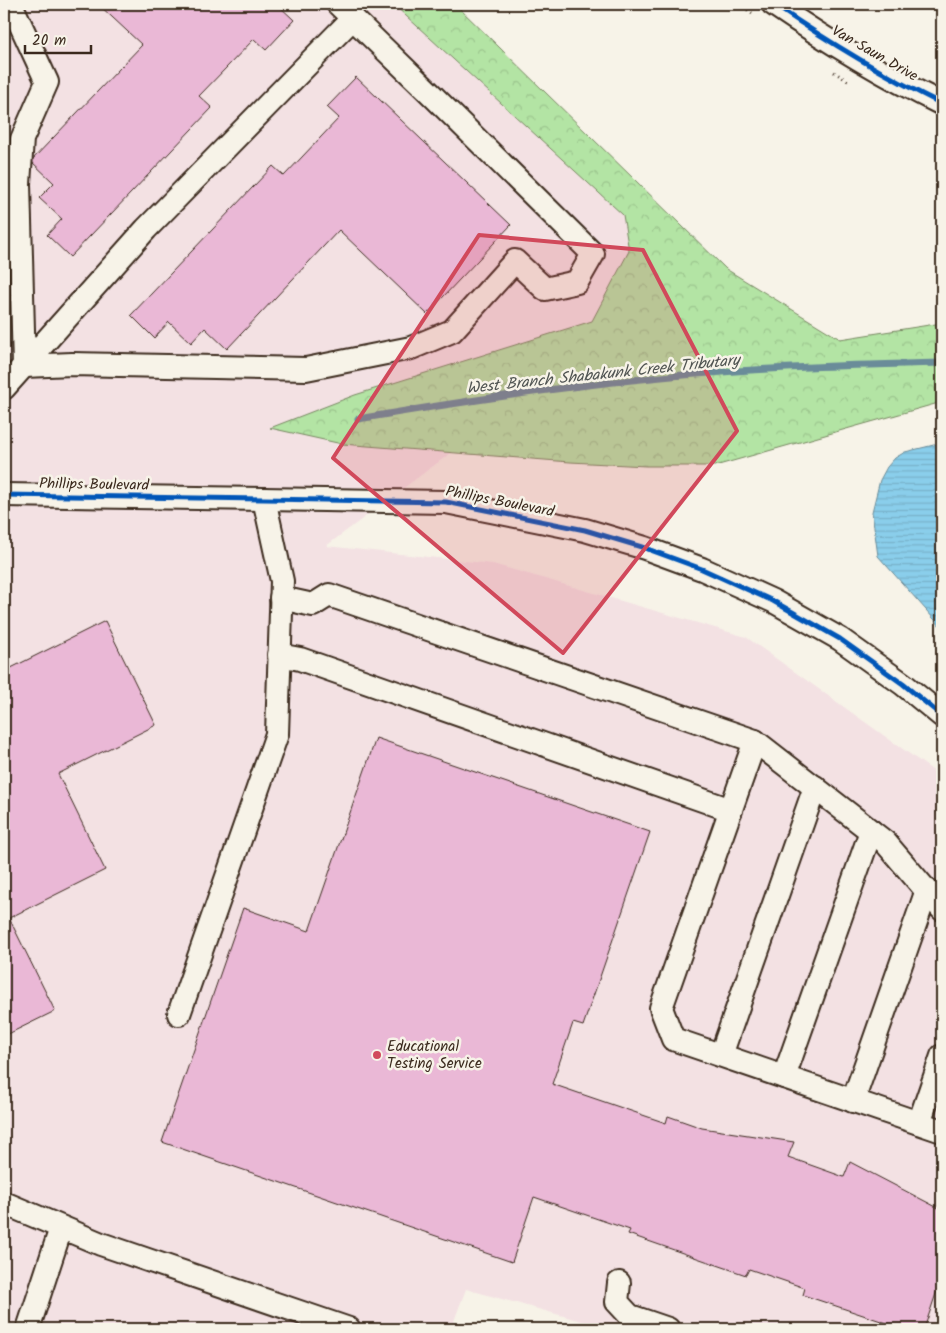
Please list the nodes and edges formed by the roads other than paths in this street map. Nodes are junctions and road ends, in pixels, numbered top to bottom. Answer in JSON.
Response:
{"nodes":[{"id":1,"x":11,"y":4,"type":"edge"},
{"id":2,"x":773,"y":4,"type":"edge"},
{"id":3,"x":345,"y":11,"type":"edge"},
{"id":4,"x":942,"y":104,"type":"edge"},
{"id":5,"x":24,"y":366,"type":"junction"},
{"id":6,"x":4,"y":388,"type":"edge"},
{"id":7,"x":4,"y":495,"type":"edge"},
{"id":8,"x":264,"y":499,"type":"junction"},
{"id":9,"x":281,"y":598,"type":"junction"},
{"id":10,"x":279,"y":655,"type":"junction"},
{"id":11,"x":942,"y":716,"type":"edge"},
{"id":12,"x":756,"y":741,"type":"junction"},
{"id":13,"x":815,"y":787,"type":"junction"},
{"id":14,"x":731,"y":810,"type":"junction"},
{"id":15,"x":871,"y":831,"type":"junction"},
{"id":16,"x":927,"y":890,"type":"junction"},
{"id":17,"x":942,"y":908,"type":"edge"},
{"id":18,"x":179,"y":1014,"type":"dead end"},
{"id":19,"x":721,"y":1055,"type":"junction"},
{"id":20,"x":942,"y":1056,"type":"edge"},
{"id":21,"x":784,"y":1077,"type":"junction"},
{"id":22,"x":854,"y":1101,"type":"junction"},
{"id":23,"x":919,"y":1123,"type":"junction"},
{"id":24,"x":942,"y":1131,"type":"edge"},
{"id":25,"x":4,"y":1203,"type":"edge"},
{"id":26,"x":62,"y":1228,"type":"junction"},
{"id":27,"x":619,"y":1283,"type":"dead end"},
{"id":28,"x":35,"y":1327,"type":"edge"},
{"id":29,"x":348,"y":1329,"type":"edge"},
{"id":30,"x":668,"y":1329,"type":"edge"}],
"edges":[{"from":1,"to":5,"type":"street"},
{"from":2,"to":4,"type":"street","name":"Van Saun Drive"},
{"from":3,"to":5,"type":"street"},
{"from":3,"to":5,"type":"street"},
{"from":5,"to":6,"type":"street"},
{"from":7,"to":8,"type":"street","name":"Phillips Boulevard"},
{"from":8,"to":9,"type":"street"},
{"from":8,"to":11,"type":"street","name":"Phillips Boulevard"},
{"from":9,"to":10,"type":"street"},
{"from":9,"to":12,"type":"street"},
{"from":10,"to":14,"type":"street"},
{"from":10,"to":18,"type":"street"},
{"from":12,"to":13,"type":"street"},
{"from":12,"to":14,"type":"street"},
{"from":13,"to":15,"type":"street"},
{"from":13,"to":19,"type":"street"},
{"from":14,"to":19,"type":"street"},
{"from":15,"to":16,"type":"street"},
{"from":15,"to":21,"type":"street"},
{"from":16,"to":17,"type":"street"},
{"from":16,"to":22,"type":"street"},
{"from":19,"to":21,"type":"street"},
{"from":20,"to":23,"type":"street"},
{"from":21,"to":22,"type":"street"},
{"from":22,"to":23,"type":"street"},
{"from":23,"to":24,"type":"street"},
{"from":25,"to":26,"type":"street"},
{"from":26,"to":28,"type":"street"},
{"from":26,"to":29,"type":"street"},
{"from":27,"to":30,"type":"street"}]}
